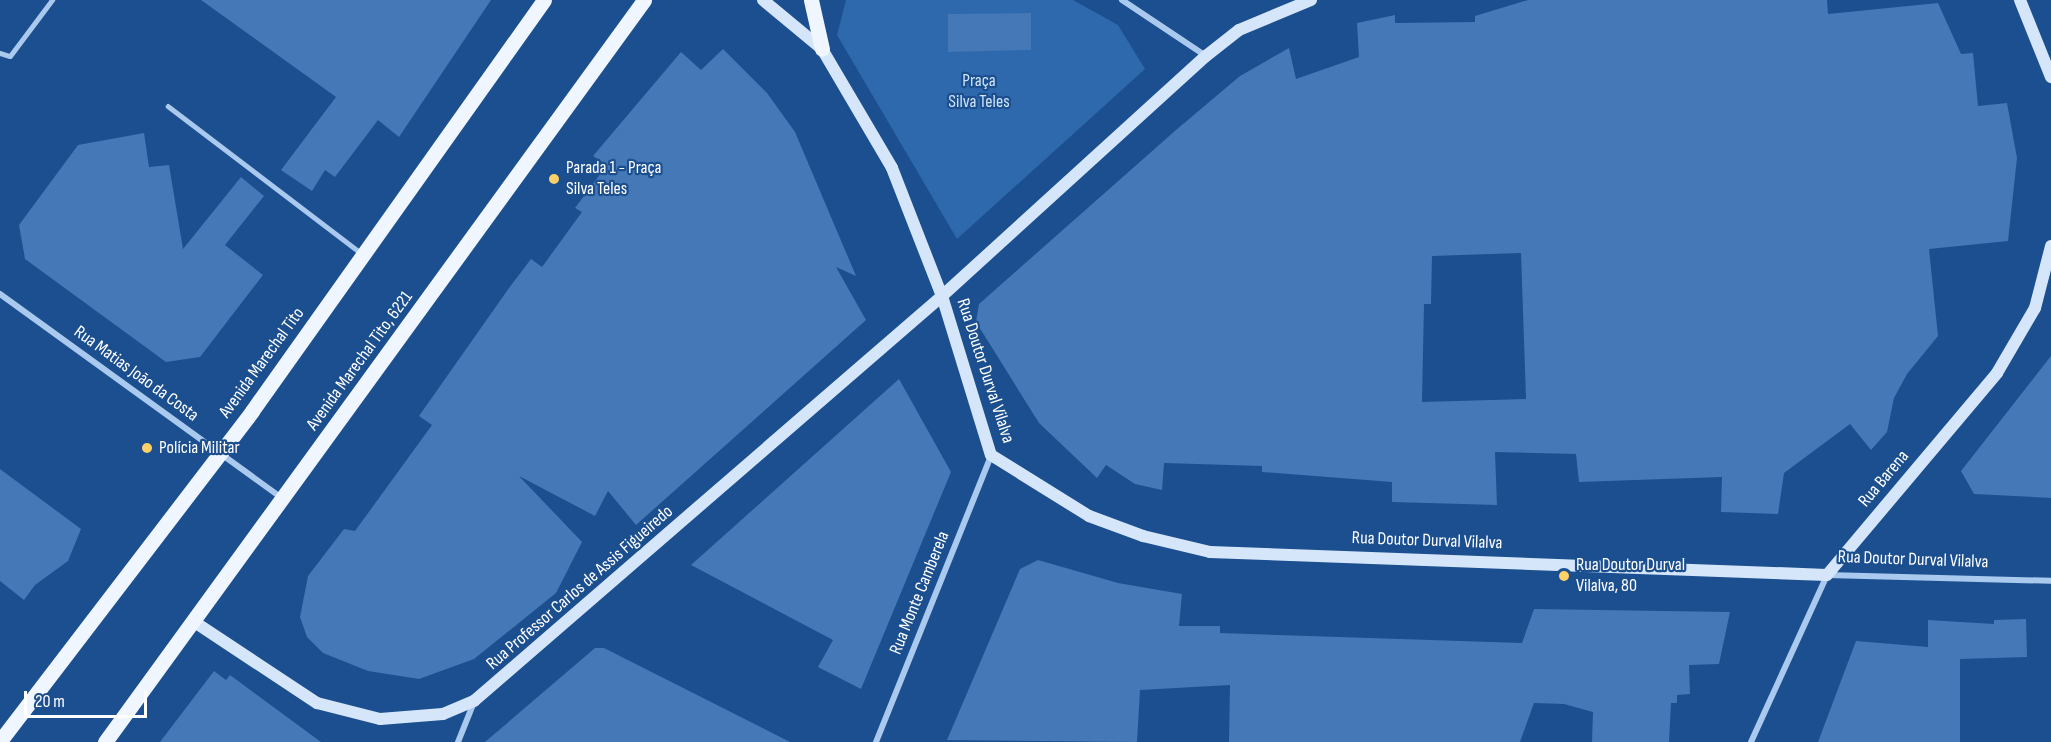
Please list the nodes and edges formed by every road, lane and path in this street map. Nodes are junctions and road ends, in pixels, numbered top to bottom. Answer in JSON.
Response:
{"nodes":[{"id":1,"x":52,"y":0,"type":"edge"},
{"id":2,"x":544,"y":0,"type":"edge"},
{"id":3,"x":644,"y":0,"type":"edge"},
{"id":4,"x":763,"y":0,"type":"edge"},
{"id":5,"x":811,"y":0,"type":"edge"},
{"id":6,"x":1122,"y":0,"type":"edge"},
{"id":7,"x":1311,"y":0,"type":"edge"},
{"id":8,"x":2020,"y":0,"type":"edge"},
{"id":9,"x":822,"y":50,"type":"junction"},
{"id":10,"x":0,"y":53,"type":"edge"},
{"id":11,"x":1206,"y":56,"type":"junction"},
{"id":12,"x":2051,"y":77,"type":"edge"},
{"id":13,"x":168,"y":106,"type":"dead end"},
{"id":14,"x":2051,"y":246,"type":"edge"},
{"id":15,"x":363,"y":255,"type":"junction"},
{"id":16,"x":0,"y":294,"type":"edge"},
{"id":17,"x":942,"y":296,"type":"junction"},
{"id":18,"x":220,"y":453,"type":"junction"},
{"id":19,"x":991,"y":455,"type":"junction"},
{"id":20,"x":283,"y":499,"type":"junction"},
{"id":21,"x":1827,"y":575,"type":"junction"},
{"id":22,"x":2051,"y":581,"type":"edge"},
{"id":23,"x":193,"y":621,"type":"junction"},
{"id":24,"x":474,"y":701,"type":"junction"},
{"id":25,"x":0,"y":741,"type":"edge"},
{"id":26,"x":105,"y":742,"type":"edge"},
{"id":27,"x":458,"y":742,"type":"edge"},
{"id":28,"x":876,"y":742,"type":"edge"},
{"id":29,"x":1751,"y":742,"type":"edge"}],
"edges":[{"from":1,"to":10,"type":"lane"},
{"from":2,"to":15,"type":"main road","name":"Avenida Marechal Tito"},
{"from":3,"to":20,"type":"main road","name":"Avenida Marechal Tito, 6221"},
{"from":4,"to":9,"type":"main road"},
{"from":5,"to":9,"type":"main road"},
{"from":6,"to":11,"type":"street"},
{"from":7,"to":11,"type":"main road"},
{"from":8,"to":12,"type":"main road"},
{"from":9,"to":17,"type":"main road"},
{"from":11,"to":17,"type":"main road"},
{"from":13,"to":15,"type":"lane"},
{"from":14,"to":21,"type":"main road","name":"Rua Barena"},
{"from":15,"to":18,"type":"main road","name":"Avenida Marechal Tito"},
{"from":16,"to":18,"type":"street","name":"Rua Matias João da Costa"},
{"from":17,"to":19,"type":"main road","name":"Rua Doutor Durval Vilalva"},
{"from":17,"to":24,"type":"main road","name":"Rua Professor Carlos de Assis Figueiredo"},
{"from":18,"to":20,"type":"street","name":"Rua Matias João da Costa"},
{"from":18,"to":25,"type":"main road","name":"Avenida Marechal Tito"},
{"from":19,"to":21,"type":"main road","name":"Rua Doutor Durval Vilalva"},
{"from":19,"to":28,"type":"street","name":"Rua Monte Camberela"},
{"from":20,"to":23,"type":"main road","name":"Avenida Marechal Tito, 6221"},
{"from":21,"to":22,"type":"street","name":"Rua Doutor Durval Vilalva"},
{"from":21,"to":29,"type":"street","name":"Rua Barena"},
{"from":23,"to":24,"type":"main road","name":"Rua Professor Carlos de Assis Figueiredo"},
{"from":23,"to":26,"type":"main road","name":"Avenida Marechal Tito, 6221"},
{"from":24,"to":27,"type":"street"}]}
